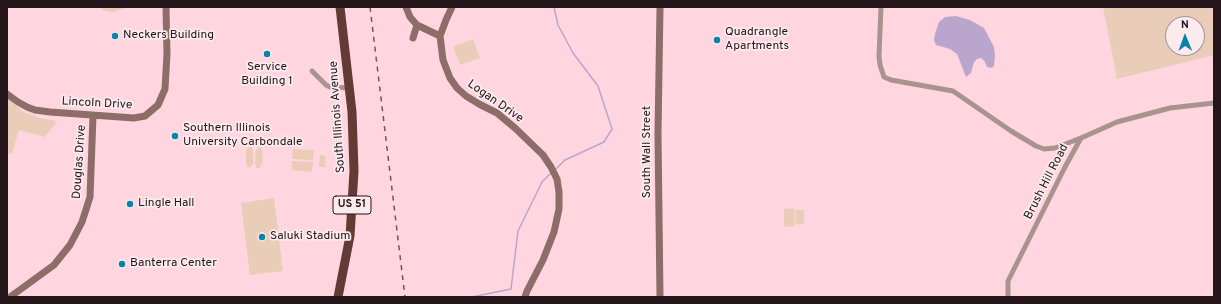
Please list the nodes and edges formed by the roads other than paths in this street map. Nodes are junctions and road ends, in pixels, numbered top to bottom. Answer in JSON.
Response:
{"nodes":[{"id":1,"x":166,"y":7,"type":"edge"},
{"id":2,"x":340,"y":7,"type":"edge"},
{"id":3,"x":406,"y":7,"type":"edge"},
{"id":4,"x":452,"y":7,"type":"edge"},
{"id":5,"x":660,"y":7,"type":"edge"},
{"id":6,"x":881,"y":7,"type":"edge"},
{"id":7,"x":417,"y":25,"type":"junction"},
{"id":8,"x":440,"y":36,"type":"junction"},
{"id":9,"x":413,"y":38,"type":"dead end"},
{"id":10,"x":312,"y":71,"type":"dead end"},
{"id":11,"x":349,"y":88,"type":"junction"},
{"id":12,"x":7,"y":94,"type":"edge"},
{"id":13,"x":1214,"y":103,"type":"edge"},
{"id":14,"x":94,"y":116,"type":"junction"},
{"id":15,"x":1081,"y":138,"type":"junction"},
{"id":16,"x":10,"y":297,"type":"edge"},
{"id":17,"x":338,"y":297,"type":"edge"},
{"id":18,"x":525,"y":297,"type":"edge"},
{"id":19,"x":660,"y":297,"type":"edge"},
{"id":20,"x":1008,"y":297,"type":"edge"}],
"edges":[{"from":1,"to":14,"type":"street","name":"Lincoln Drive"},
{"from":2,"to":11,"type":"highway","name":"South Illinois Avenue","number":"US 51"},
{"from":3,"to":7,"type":"street"},
{"from":4,"to":8,"type":"street","name":"Logan Drive"},
{"from":5,"to":19,"type":"street","name":"South Wall Street"},
{"from":6,"to":15,"type":"street"},
{"from":7,"to":8,"type":"street"},
{"from":7,"to":9,"type":"street"},
{"from":8,"to":18,"type":"street","name":"Logan Drive"},
{"from":10,"to":11,"type":"street"},
{"from":11,"to":17,"type":"highway","name":"South Illinois Avenue","number":"US 51"},
{"from":12,"to":14,"type":"street","name":"Lincoln Drive"},
{"from":13,"to":15,"type":"street","name":"Brush Hill Road"},
{"from":14,"to":16,"type":"street","name":"Douglas Drive"},
{"from":15,"to":20,"type":"street","name":"Brush Hill Road"}]}
